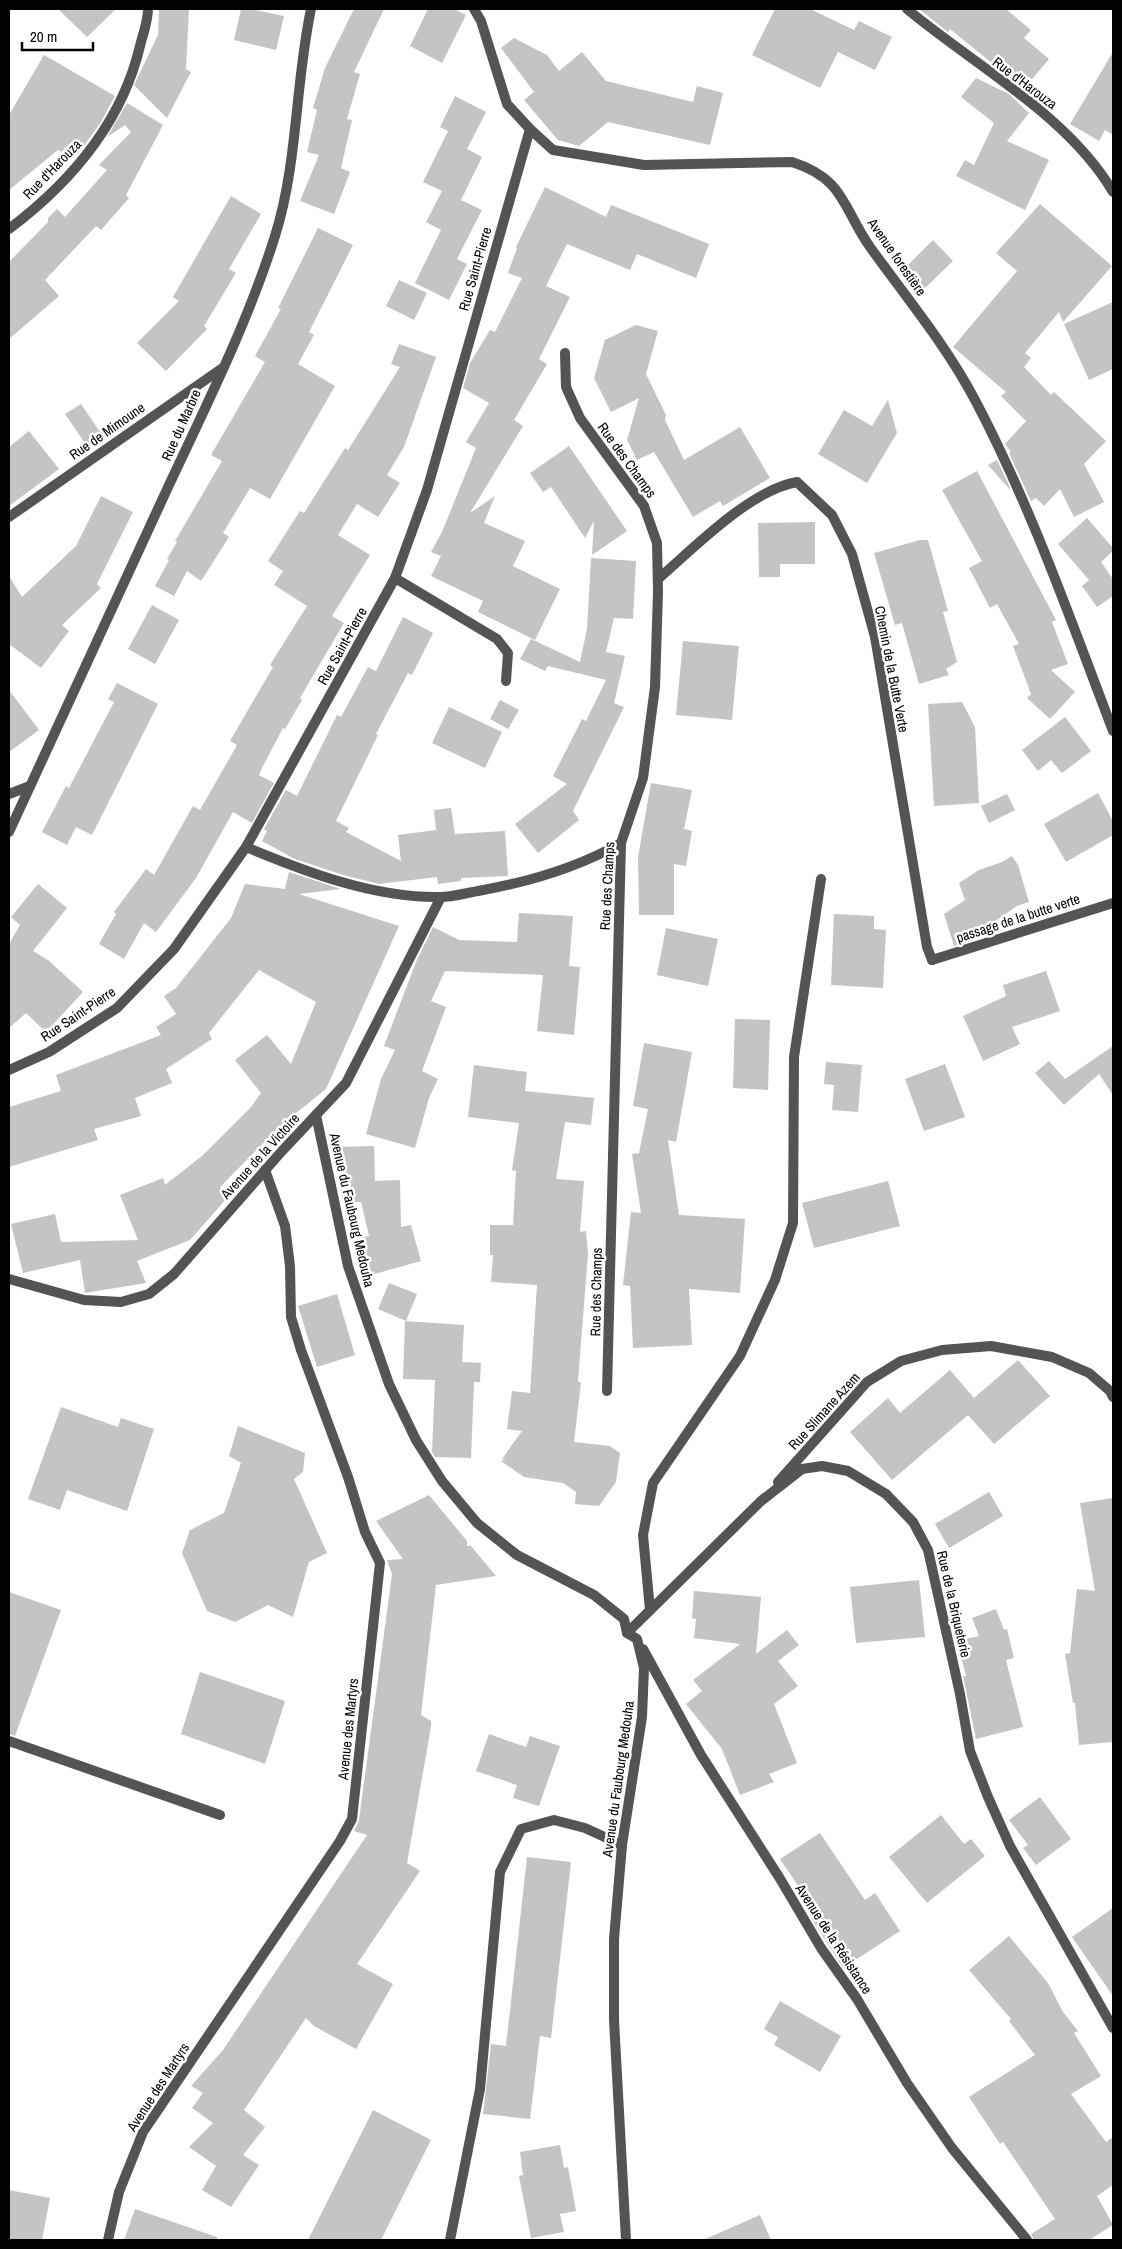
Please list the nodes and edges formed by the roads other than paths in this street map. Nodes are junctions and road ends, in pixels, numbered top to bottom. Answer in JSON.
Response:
{"nodes":[{"id":1,"x":148,"y":9,"type":"edge"},
{"id":2,"x":311,"y":9,"type":"edge"},
{"id":3,"x":474,"y":9,"type":"edge"},
{"id":4,"x":907,"y":9,"type":"edge"},
{"id":5,"x":530,"y":129,"type":"junction"},
{"id":6,"x":1113,"y":192,"type":"edge"},
{"id":7,"x":9,"y":229,"type":"edge"},
{"id":8,"x":565,"y":353,"type":"dead end"},
{"id":9,"x":222,"y":369,"type":"junction"},
{"id":10,"x":9,"y":517,"type":"edge"},
{"id":11,"x":395,"y":578,"type":"junction"},
{"id":12,"x":658,"y":579,"type":"junction"},
{"id":13,"x":506,"y":681,"type":"dead end"},
{"id":14,"x":1113,"y":731,"type":"edge"},
{"id":15,"x":30,"y":786,"type":"junction"},
{"id":16,"x":9,"y":794,"type":"edge"},
{"id":17,"x":9,"y":832,"type":"edge"},
{"id":18,"x":621,"y":843,"type":"junction"},
{"id":19,"x":246,"y":848,"type":"junction"},
{"id":20,"x":820,"y":880,"type":"dead end"},
{"id":21,"x":441,"y":897,"type":"junction"},
{"id":22,"x":1113,"y":902,"type":"edge"},
{"id":23,"x":932,"y":960,"type":"joint"},
{"id":24,"x":9,"y":1070,"type":"edge"},
{"id":25,"x":316,"y":1115,"type":"junction"},
{"id":26,"x":265,"y":1170,"type":"junction"},
{"id":27,"x":9,"y":1279,"type":"edge"},
{"id":28,"x":607,"y":1391,"type":"dead end"},
{"id":29,"x":1113,"y":1396,"type":"edge"},
{"id":30,"x":761,"y":1501,"type":"junction"},
{"id":31,"x":650,"y":1610,"type":"junction"},
{"id":32,"x":627,"y":1633,"type":"junction"},
{"id":33,"x":637,"y":1639,"type":"junction"},
{"id":34,"x":9,"y":1741,"type":"edge"},
{"id":35,"x":220,"y":1815,"type":"dead end"},
{"id":36,"x":622,"y":1845,"type":"junction"},
{"id":37,"x":1113,"y":2028,"type":"edge"},
{"id":38,"x":108,"y":2240,"type":"edge"},
{"id":39,"x":450,"y":2240,"type":"edge"},
{"id":40,"x":626,"y":2240,"type":"edge"},
{"id":41,"x":1027,"y":2240,"type":"edge"}],
"edges":[{"from":1,"to":7,"type":"street","name":"Rue d'Harouza"},
{"from":2,"to":9,"type":"street","name":"Rue du Marbre"},
{"from":3,"to":5,"type":"street","name":"Avenue forestière"},
{"from":4,"to":6,"type":"street","name":"Rue d'Harouza"},
{"from":5,"to":11,"type":"street","name":"Rue Saint-Pierre"},
{"from":5,"to":14,"type":"street","name":"Avenue forestière"},
{"from":8,"to":12,"type":"street","name":"Rue des Champs"},
{"from":9,"to":10,"type":"street","name":"Rue de Mimoune"},
{"from":9,"to":15,"type":"street","name":"Rue du Marbre"},
{"from":11,"to":13,"type":"street"},
{"from":11,"to":19,"type":"street","name":"Rue Saint-Pierre"},
{"from":12,"to":18,"type":"street","name":"Rue des Champs"},
{"from":12,"to":23,"type":"street","name":"Chemin de la Butte Verte"},
{"from":15,"to":16,"type":"street"},
{"from":15,"to":17,"type":"street","name":"Rue du Marbre"},
{"from":18,"to":21,"type":"street"},
{"from":18,"to":28,"type":"street","name":"Rue des Champs"},
{"from":19,"to":21,"type":"street"},
{"from":19,"to":24,"type":"street","name":"Rue Saint-Pierre"},
{"from":20,"to":31,"type":"street"},
{"from":21,"to":25,"type":"street","name":"Avenue de la Victoire"},
{"from":22,"to":23,"type":"street","name":"passage de la butte verte"},
{"from":25,"to":26,"type":"street","name":"Avenue de la Victoire"},
{"from":25,"to":32,"type":"street","name":"Avenue du Faubourg Medouha"},
{"from":26,"to":27,"type":"street","name":"Avenue de la Victoire"},
{"from":26,"to":38,"type":"street","name":"Avenue des Martyrs"},
{"from":29,"to":30,"type":"street","name":"Rue Slimane Azem"},
{"from":30,"to":31,"type":"street","name":"Rue de la Briqueterie"},
{"from":30,"to":37,"type":"street","name":"Rue de la Briqueterie"},
{"from":31,"to":32,"type":"street","name":"Rue de la Briqueterie"},
{"from":32,"to":33,"type":"street"},
{"from":33,"to":36,"type":"street","name":"Avenue du Faubourg Medouha"},
{"from":33,"to":41,"type":"street","name":"Avenue de la Résistance"},
{"from":34,"to":35,"type":"street"},
{"from":36,"to":39,"type":"street"},
{"from":36,"to":40,"type":"street","name":"Avenue du Faubourg Medouha"}]}
